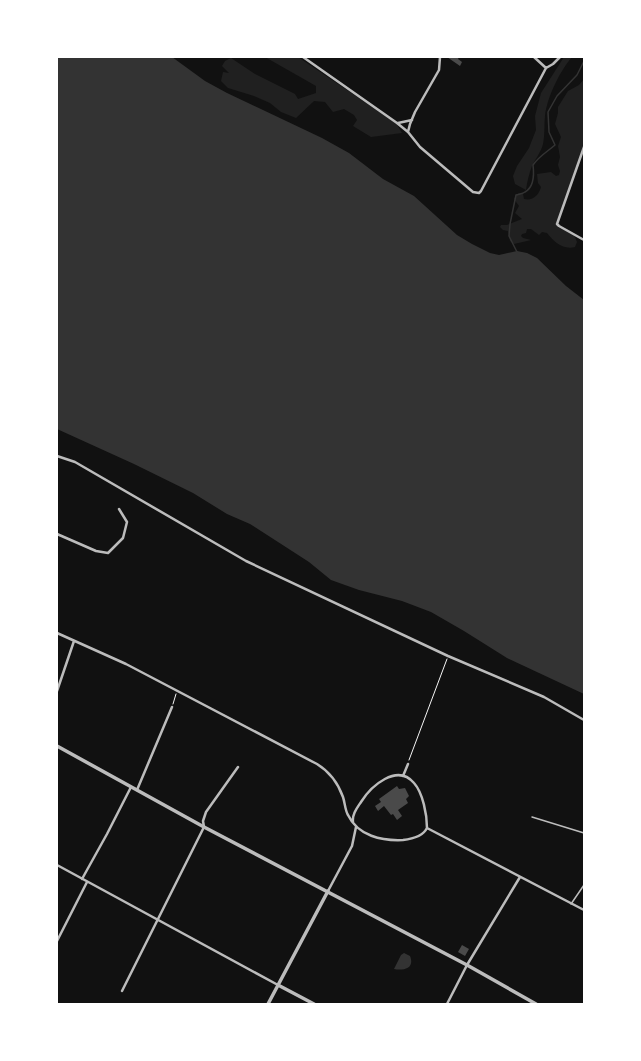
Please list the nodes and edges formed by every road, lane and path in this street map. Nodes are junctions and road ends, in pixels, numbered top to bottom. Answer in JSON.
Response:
{"nodes":[{"id":1,"x":303,"y":57,"type":"edge"},
{"id":2,"x":440,"y":57,"type":"edge"},
{"id":3,"x":534,"y":57,"type":"edge"},
{"id":4,"x":560,"y":57,"type":"edge"},
{"id":5,"x":546,"y":68,"type":"junction"},
{"id":6,"x":412,"y":120,"type":"junction"},
{"id":7,"x":397,"y":123,"type":"junction"},
{"id":8,"x":408,"y":132,"type":"junction"},
{"id":9,"x":584,"y":147,"type":"edge"},
{"id":10,"x":584,"y":240,"type":"edge"},
{"id":11,"x":57,"y":456,"type":"edge"},
{"id":12,"x":119,"y":509,"type":"dead end"},
{"id":13,"x":57,"y":534,"type":"edge"},
{"id":14,"x":57,"y":632,"type":"edge"},
{"id":15,"x":74,"y":641,"type":"junction"},
{"id":16,"x":448,"y":656,"type":"junction"},
{"id":17,"x":57,"y":691,"type":"edge"},
{"id":18,"x":176,"y":691,"type":"junction"},
{"id":19,"x":172,"y":707,"type":"joint"},
{"id":20,"x":584,"y":720,"type":"edge"},
{"id":21,"x":57,"y":746,"type":"edge"},
{"id":22,"x":408,"y":764,"type":"joint"},
{"id":23,"x":238,"y":768,"type":"dead end"},
{"id":24,"x":403,"y":776,"type":"junction"},
{"id":25,"x":132,"y":787,"type":"junction"},
{"id":26,"x":137,"y":790,"type":"junction"},
{"id":27,"x":532,"y":817,"type":"dead end"},
{"id":28,"x":353,"y":822,"type":"junction"},
{"id":29,"x":204,"y":827,"type":"junction"},
{"id":30,"x":356,"y":827,"type":"junction"},
{"id":31,"x":427,"y":828,"type":"junction"},
{"id":32,"x":584,"y":833,"type":"edge"},
{"id":33,"x":57,"y":865,"type":"edge"},
{"id":34,"x":520,"y":877,"type":"junction"},
{"id":35,"x":82,"y":879,"type":"junction"},
{"id":36,"x":87,"y":882,"type":"junction"},
{"id":37,"x":584,"y":885,"type":"edge"},
{"id":38,"x":328,"y":891,"type":"junction"},
{"id":39,"x":571,"y":904,"type":"junction"},
{"id":40,"x":584,"y":910,"type":"edge"},
{"id":41,"x":158,"y":920,"type":"junction"},
{"id":42,"x":57,"y":941,"type":"edge"},
{"id":43,"x":467,"y":965,"type":"junction"},
{"id":44,"x":278,"y":985,"type":"junction"},
{"id":45,"x":122,"y":991,"type":"dead end"},
{"id":46,"x":268,"y":1004,"type":"edge"},
{"id":47,"x":314,"y":1004,"type":"edge"},
{"id":48,"x":447,"y":1004,"type":"edge"},
{"id":49,"x":536,"y":1004,"type":"edge"}],
"edges":[{"from":1,"to":7,"type":"street"},
{"from":2,"to":6,"type":"street"},
{"from":3,"to":5,"type":"street"},
{"from":4,"to":5,"type":"street"},
{"from":5,"to":8,"type":"street"},
{"from":6,"to":7,"type":"street"},
{"from":6,"to":8,"type":"street"},
{"from":7,"to":8,"type":"street"},
{"from":9,"to":10,"type":"street"},
{"from":11,"to":16,"type":"street"},
{"from":12,"to":13,"type":"street"},
{"from":14,"to":15,"type":"street"},
{"from":15,"to":17,"type":"street"},
{"from":15,"to":18,"type":"street"},
{"from":16,"to":20,"type":"street"},
{"from":16,"to":22,"type":"path"},
{"from":18,"to":19,"type":"path"},
{"from":18,"to":28,"type":"street"},
{"from":19,"to":26,"type":"street"},
{"from":21,"to":25,"type":"street"},
{"from":22,"to":24,"type":"street"},
{"from":23,"to":29,"type":"street"},
{"from":24,"to":28,"type":"street"},
{"from":24,"to":31,"type":"street"},
{"from":25,"to":26,"type":"street"},
{"from":25,"to":35,"type":"street"},
{"from":26,"to":29,"type":"street"},
{"from":27,"to":32,"type":"lane"},
{"from":28,"to":30,"type":"street"},
{"from":29,"to":38,"type":"street"},
{"from":29,"to":41,"type":"street"},
{"from":30,"to":31,"type":"street"},
{"from":30,"to":38,"type":"street"},
{"from":31,"to":34,"type":"street"},
{"from":33,"to":35,"type":"street"},
{"from":34,"to":39,"type":"street"},
{"from":34,"to":43,"type":"street"},
{"from":35,"to":36,"type":"street"},
{"from":36,"to":41,"type":"street"},
{"from":36,"to":42,"type":"street"},
{"from":37,"to":39,"type":"lane"},
{"from":38,"to":43,"type":"street"},
{"from":38,"to":44,"type":"street"},
{"from":39,"to":40,"type":"street"},
{"from":41,"to":44,"type":"street"},
{"from":41,"to":45,"type":"street"},
{"from":43,"to":48,"type":"street"},
{"from":43,"to":49,"type":"street"},
{"from":44,"to":46,"type":"street"},
{"from":44,"to":47,"type":"street"}]}
